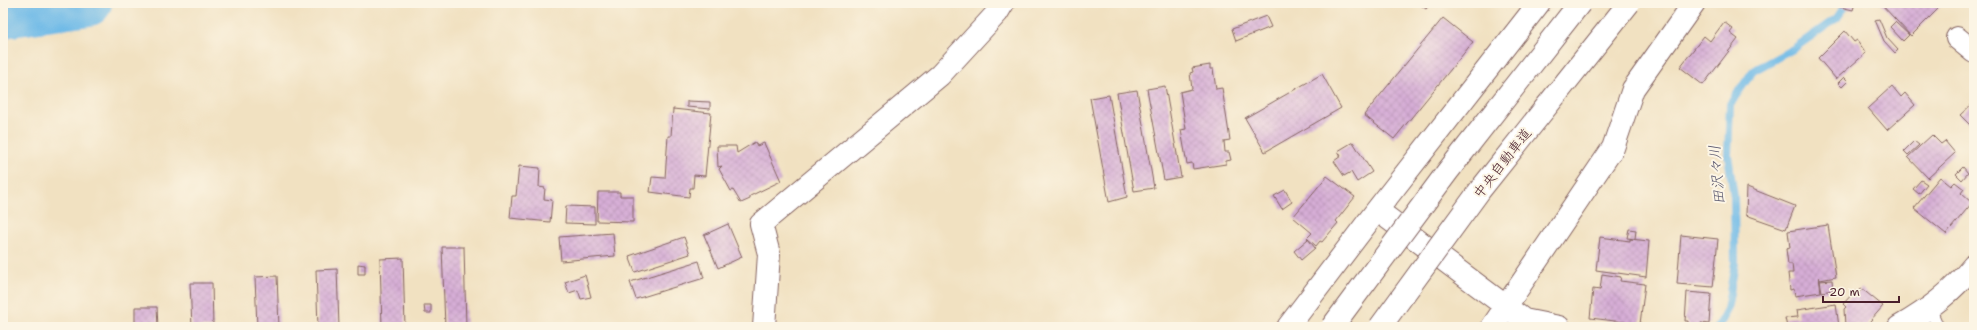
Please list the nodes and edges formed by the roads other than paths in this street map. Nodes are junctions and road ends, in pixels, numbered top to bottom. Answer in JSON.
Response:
{"nodes":[{"id":1,"x":1003,"y":3,"type":"edge"},
{"id":2,"x":1539,"y":3,"type":"edge"},
{"id":3,"x":1580,"y":3,"type":"edge"},
{"id":4,"x":1629,"y":3,"type":"edge"},
{"id":5,"x":1694,"y":3,"type":"edge"},
{"id":6,"x":1957,"y":38,"type":"dead end"},
{"id":7,"x":1974,"y":52,"type":"edge"},
{"id":8,"x":1377,"y":210,"type":"junction"},
{"id":9,"x":1974,"y":265,"type":"edge"},
{"id":10,"x":1506,"y":307,"type":"junction"},
{"id":11,"x":1934,"y":318,"type":"edge"},
{"id":12,"x":764,"y":327,"type":"edge"},
{"id":13,"x":1288,"y":327,"type":"edge"},
{"id":14,"x":1332,"y":327,"type":"edge"},
{"id":15,"x":1380,"y":327,"type":"edge"},
{"id":16,"x":1492,"y":327,"type":"edge"},
{"id":17,"x":1559,"y":327,"type":"edge"},
{"id":18,"x":1899,"y":327,"type":"edge"}],
"edges":[{"from":1,"to":12,"type":"main road"},
{"from":2,"to":8,"type":"main road"},
{"from":3,"to":14,"type":"main road","bridge":true},
{"from":4,"to":15,"type":"main road","name":"中央自動車道","bridge":true},
{"from":5,"to":10,"type":"main road"},
{"from":6,"to":7,"type":"main road"},
{"from":8,"to":10,"type":"main road"},
{"from":8,"to":13,"type":"main road"},
{"from":9,"to":11,"type":"main road"},
{"from":10,"to":16,"type":"main road"},
{"from":10,"to":17,"type":"main road"},
{"from":11,"to":18,"type":"main road"}]}
